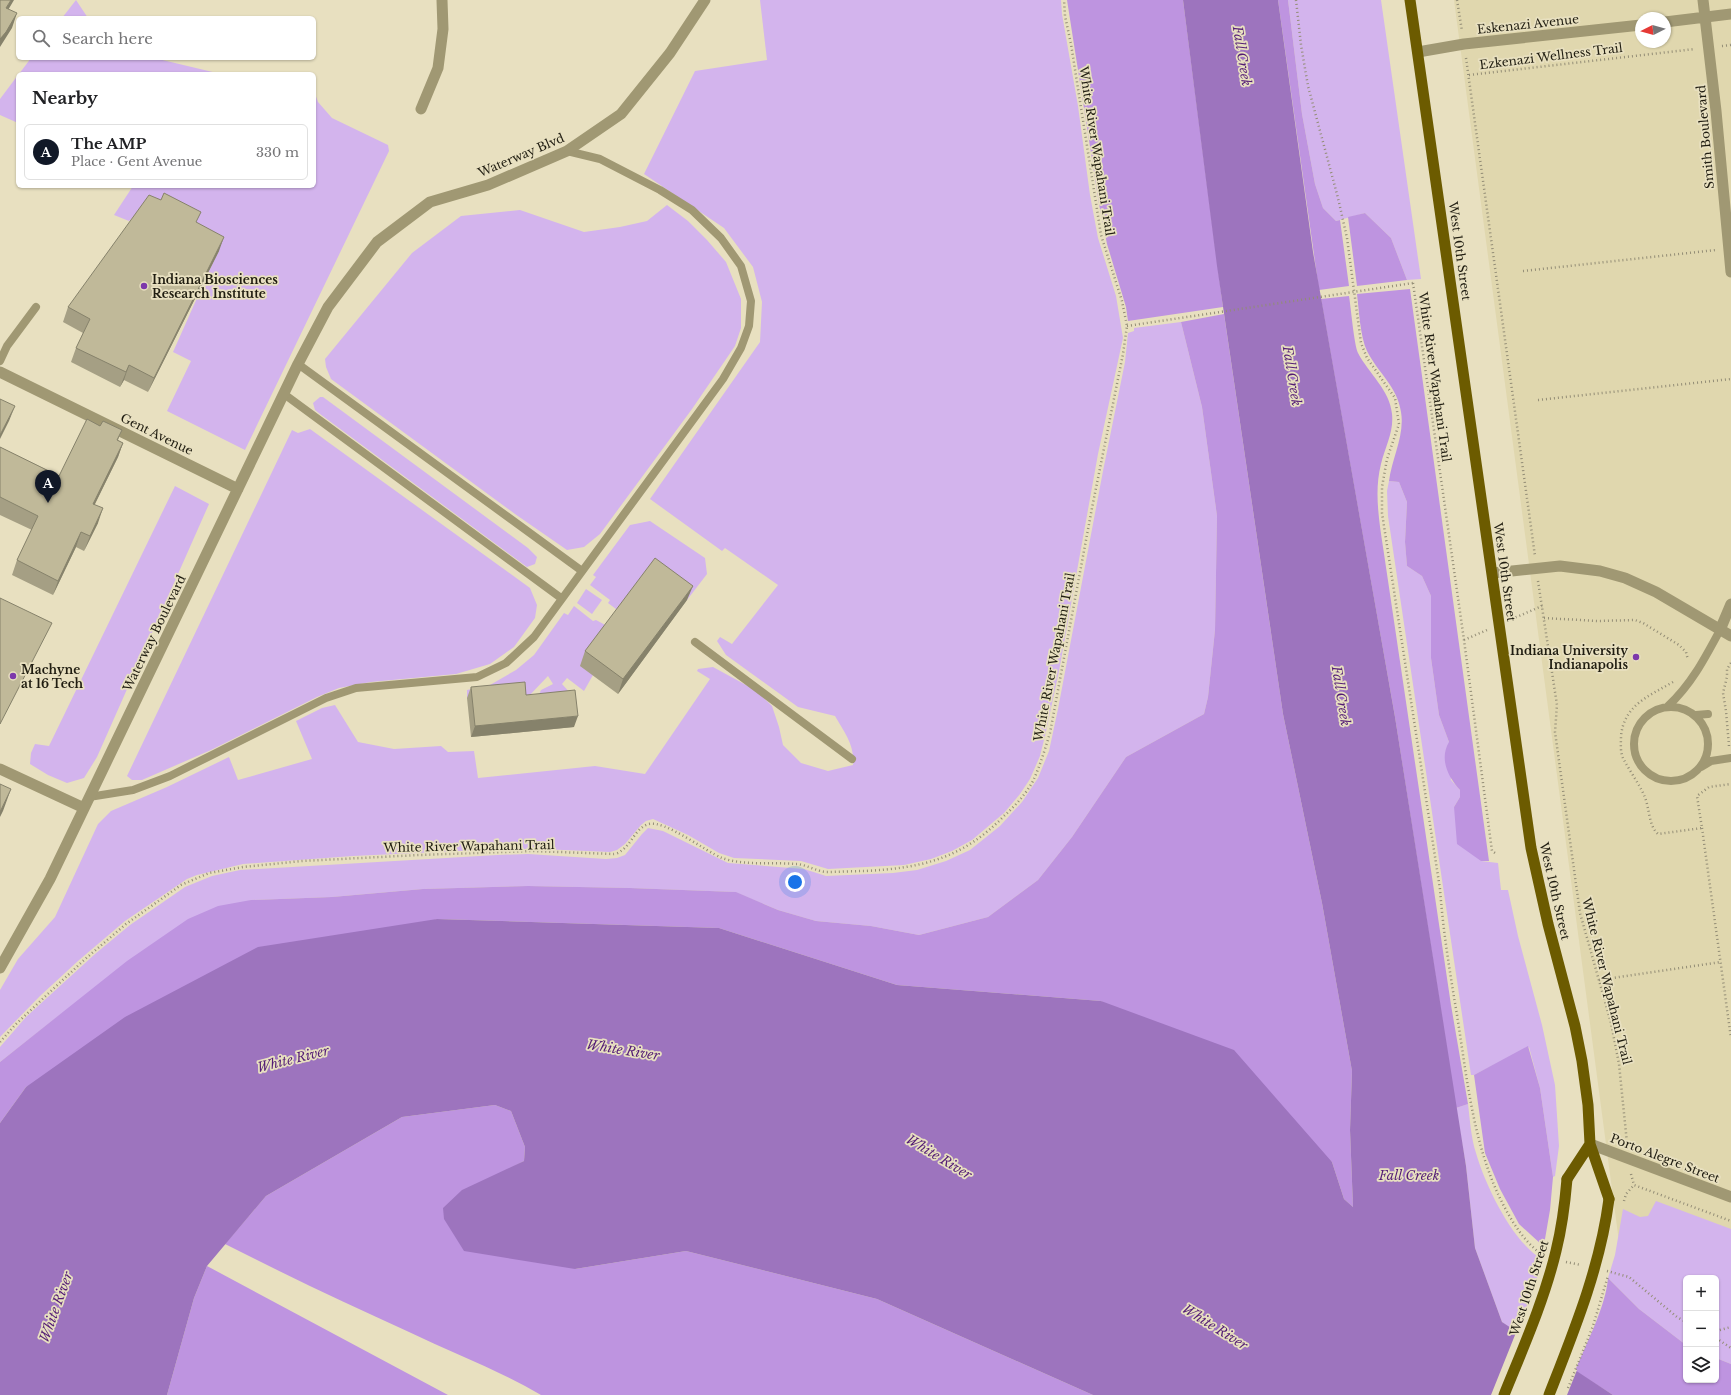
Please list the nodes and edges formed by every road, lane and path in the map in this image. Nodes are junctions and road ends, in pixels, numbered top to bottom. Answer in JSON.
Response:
{"nodes":[{"id":1,"x":442,"y":0,"type":"edge"},
{"id":2,"x":705,"y":0,"type":"edge"},
{"id":3,"x":1064,"y":0,"type":"edge"},
{"id":4,"x":1296,"y":0,"type":"edge"},
{"id":5,"x":1410,"y":0,"type":"edge"},
{"id":6,"x":1457,"y":0,"type":"edge"},
{"id":7,"x":1703,"y":0,"type":"edge"},
{"id":8,"x":1459,"y":14,"type":"dead end"},
{"id":9,"x":1731,"y":14,"type":"edge"},
{"id":10,"x":1706,"y":17,"type":"junction"},
{"id":11,"x":1671,"y":21,"type":"edge"},
{"id":12,"x":1635,"y":26,"type":"edge"},
{"id":13,"x":1731,"y":45,"type":"edge"},
{"id":14,"x":1710,"y":47,"type":"junction"},
{"id":15,"x":1418,"y":52,"type":"junction"},
{"id":16,"x":421,"y":110,"type":"dead end"},
{"id":17,"x":567,"y":151,"type":"junction"},
{"id":18,"x":1728,"y":223,"type":"edge"},
{"id":19,"x":1728,"y":249,"type":"junction"},
{"id":20,"x":1523,"y":271,"type":"dead end"},
{"id":21,"x":1731,"y":272,"type":"edge"},
{"id":22,"x":328,"y":306,"type":"joint"},
{"id":23,"x":36,"y":307,"type":"dead end"},
{"id":24,"x":1127,"y":326,"type":"junction"},
{"id":25,"x":0,"y":361,"type":"edge"},
{"id":26,"x":298,"y":364,"type":"junction"},
{"id":27,"x":0,"y":372,"type":"edge"},
{"id":28,"x":1731,"y":379,"type":"edge"},
{"id":29,"x":284,"y":394,"type":"junction"},
{"id":30,"x":1538,"y":400,"type":"dead end"},
{"id":31,"x":238,"y":489,"type":"junction"},
{"id":32,"x":1532,"y":532,"type":"dead end"},
{"id":33,"x":582,"y":571,"type":"junction"},
{"id":34,"x":1493,"y":573,"type":"junction"},
{"id":35,"x":560,"y":598,"type":"junction"},
{"id":36,"x":1731,"y":604,"type":"edge"},
{"id":37,"x":1542,"y":606,"type":"dead end"},
{"id":38,"x":1544,"y":618,"type":"junction"},
{"id":39,"x":1720,"y":630,"type":"junction"},
{"id":40,"x":1731,"y":636,"type":"edge"},
{"id":41,"x":695,"y":642,"type":"dead end"},
{"id":42,"x":1687,"y":663,"type":"dead end"},
{"id":43,"x":1731,"y":663,"type":"edge"},
{"id":44,"x":1679,"y":678,"type":"dead end"},
{"id":45,"x":1668,"y":706,"type":"junction"},
{"id":46,"x":1708,"y":714,"type":"dead end"},
{"id":47,"x":1696,"y":715,"type":"junction"},
{"id":48,"x":1730,"y":758,"type":"edge"},
{"id":49,"x":852,"y":759,"type":"dead end"},
{"id":50,"x":1699,"y":768,"type":"junction"},
{"id":51,"x":0,"y":769,"type":"edge"},
{"id":52,"x":1731,"y":784,"type":"edge"},
{"id":53,"x":89,"y":796,"type":"junction"},
{"id":54,"x":84,"y":808,"type":"junction"},
{"id":55,"x":1702,"y":828,"type":"junction"},
{"id":56,"x":1495,"y":853,"type":"dead end"},
{"id":57,"x":1720,"y":962,"type":"junction"},
{"id":58,"x":0,"y":968,"type":"edge"},
{"id":59,"x":1599,"y":980,"type":"junction"},
{"id":60,"x":1731,"y":1038,"type":"edge"},
{"id":61,"x":0,"y":1042,"type":"edge"},
{"id":62,"x":1590,"y":1144,"type":"junction"},
{"id":63,"x":1628,"y":1158,"type":"junction"},
{"id":64,"x":1731,"y":1196,"type":"edge"},
{"id":65,"x":1731,"y":1221,"type":"edge"},
{"id":66,"x":1546,"y":1257,"type":"dead end"},
{"id":67,"x":1561,"y":1261,"type":"dead end"},
{"id":68,"x":1584,"y":1266,"type":"dead end"},
{"id":69,"x":1599,"y":1270,"type":"dead end"},
{"id":70,"x":1683,"y":1320,"type":"edge"},
{"id":71,"x":1731,"y":1327,"type":"edge"},
{"id":72,"x":1719,"y":1331,"type":"edge"},
{"id":73,"x":1719,"y":1340,"type":"edge"},
{"id":74,"x":1731,"y":1348,"type":"edge"},
{"id":75,"x":1504,"y":1395,"type":"edge"},
{"id":76,"x":1550,"y":1395,"type":"edge"}],
"edges":[{"from":1,"to":16,"type":"street"},
{"from":2,"to":17,"type":"street","name":"Waterway Blvd"},
{"from":3,"to":24,"type":"path","name":"White River Wapahani Trail"},
{"from":4,"to":66,"type":"path"},
{"from":5,"to":15,"type":"main road","name":"West 10th Street"},
{"from":6,"to":8,"type":"path"},
{"from":7,"to":10,"type":"street","name":"Smith Boulevard"},
{"from":9,"to":10,"type":"street"},
{"from":10,"to":11,"type":"street"},
{"from":10,"to":14,"type":"street","name":"Smith Boulevard"},
{"from":12,"to":15,"type":"street","name":"Eskenazi Avenue"},
{"from":13,"to":14,"type":"path","name":"Ezkenazi Wellness Trail"},
{"from":14,"to":18,"type":"street","name":"Smith Boulevard"},
{"from":14,"to":32,"type":"path","name":"Ezkenazi Wellness Trail"},
{"from":15,"to":34,"type":"main road","name":"West 10th Street"},
{"from":17,"to":22,"type":"street","name":"Waterway Blvd"},
{"from":17,"to":33,"type":"lane"},
{"from":18,"to":19,"type":"street","name":"Smith Boulevard"},
{"from":19,"to":20,"type":"path"},
{"from":19,"to":21,"type":"street","name":"Smith Boulevard"},
{"from":22,"to":26,"type":"street","name":"Waterway Boulevard"},
{"from":23,"to":25,"type":"lane"},
{"from":24,"to":56,"type":"path","name":"White River Wapahani Trail","bridge":true},
{"from":24,"to":61,"type":"path","name":"White River Wapahani Trail"},
{"from":26,"to":29,"type":"street","name":"Waterway Boulevard"},
{"from":26,"to":33,"type":"lane"},
{"from":27,"to":31,"type":"street","name":"Gent Avenue"},
{"from":28,"to":30,"type":"path"},
{"from":29,"to":31,"type":"street","name":"Waterway Boulevard"},
{"from":29,"to":35,"type":"lane"},
{"from":31,"to":53,"type":"street","name":"Waterway Boulevard"},
{"from":33,"to":35,"type":"lane"},
{"from":34,"to":39,"type":"street"},
{"from":34,"to":62,"type":"main road","name":"West 10th Street"},
{"from":35,"to":53,"type":"lane"},
{"from":36,"to":39,"type":"street"},
{"from":37,"to":38,"type":"path","name":"White River Wapahani Trail"},
{"from":38,"to":42,"type":"path"},
{"from":38,"to":59,"type":"path","name":"White River Wapahani Trail"},
{"from":39,"to":40,"type":"street"},
{"from":39,"to":45,"type":"lane"},
{"from":41,"to":49,"type":"lane"},
{"from":43,"to":48,"type":"path"},
{"from":44,"to":55,"type":"path"},
{"from":45,"to":47,"type":"lane"},
{"from":45,"to":50,"type":"lane"},
{"from":46,"to":47,"type":"lane"},
{"from":47,"to":50,"type":"lane"},
{"from":48,"to":50,"type":"lane"},
{"from":51,"to":54,"type":"street"},
{"from":52,"to":55,"type":"path"},
{"from":53,"to":54,"type":"street","name":"Waterway Boulevard"},
{"from":54,"to":58,"type":"street","name":"Waterway Boulevard"},
{"from":55,"to":57,"type":"path"},
{"from":57,"to":59,"type":"path"},
{"from":57,"to":60,"type":"path"},
{"from":59,"to":63,"type":"path","name":"White River Wapahani Trail"},
{"from":62,"to":63,"type":"street","name":"Porto Alegre Street"},
{"from":62,"to":75,"type":"main road","name":"West 10th Street","bridge":true},
{"from":62,"to":76,"type":"main road","name":"West 10th Street","bridge":true},
{"from":63,"to":64,"type":"street","name":"Porto Alegre Street"},
{"from":63,"to":65,"type":"path","name":"White River Wapahani Trail"},
{"from":67,"to":68,"type":"path"},
{"from":69,"to":70,"type":"path"},
{"from":71,"to":72,"type":"path"},
{"from":73,"to":74,"type":"path"}]}
